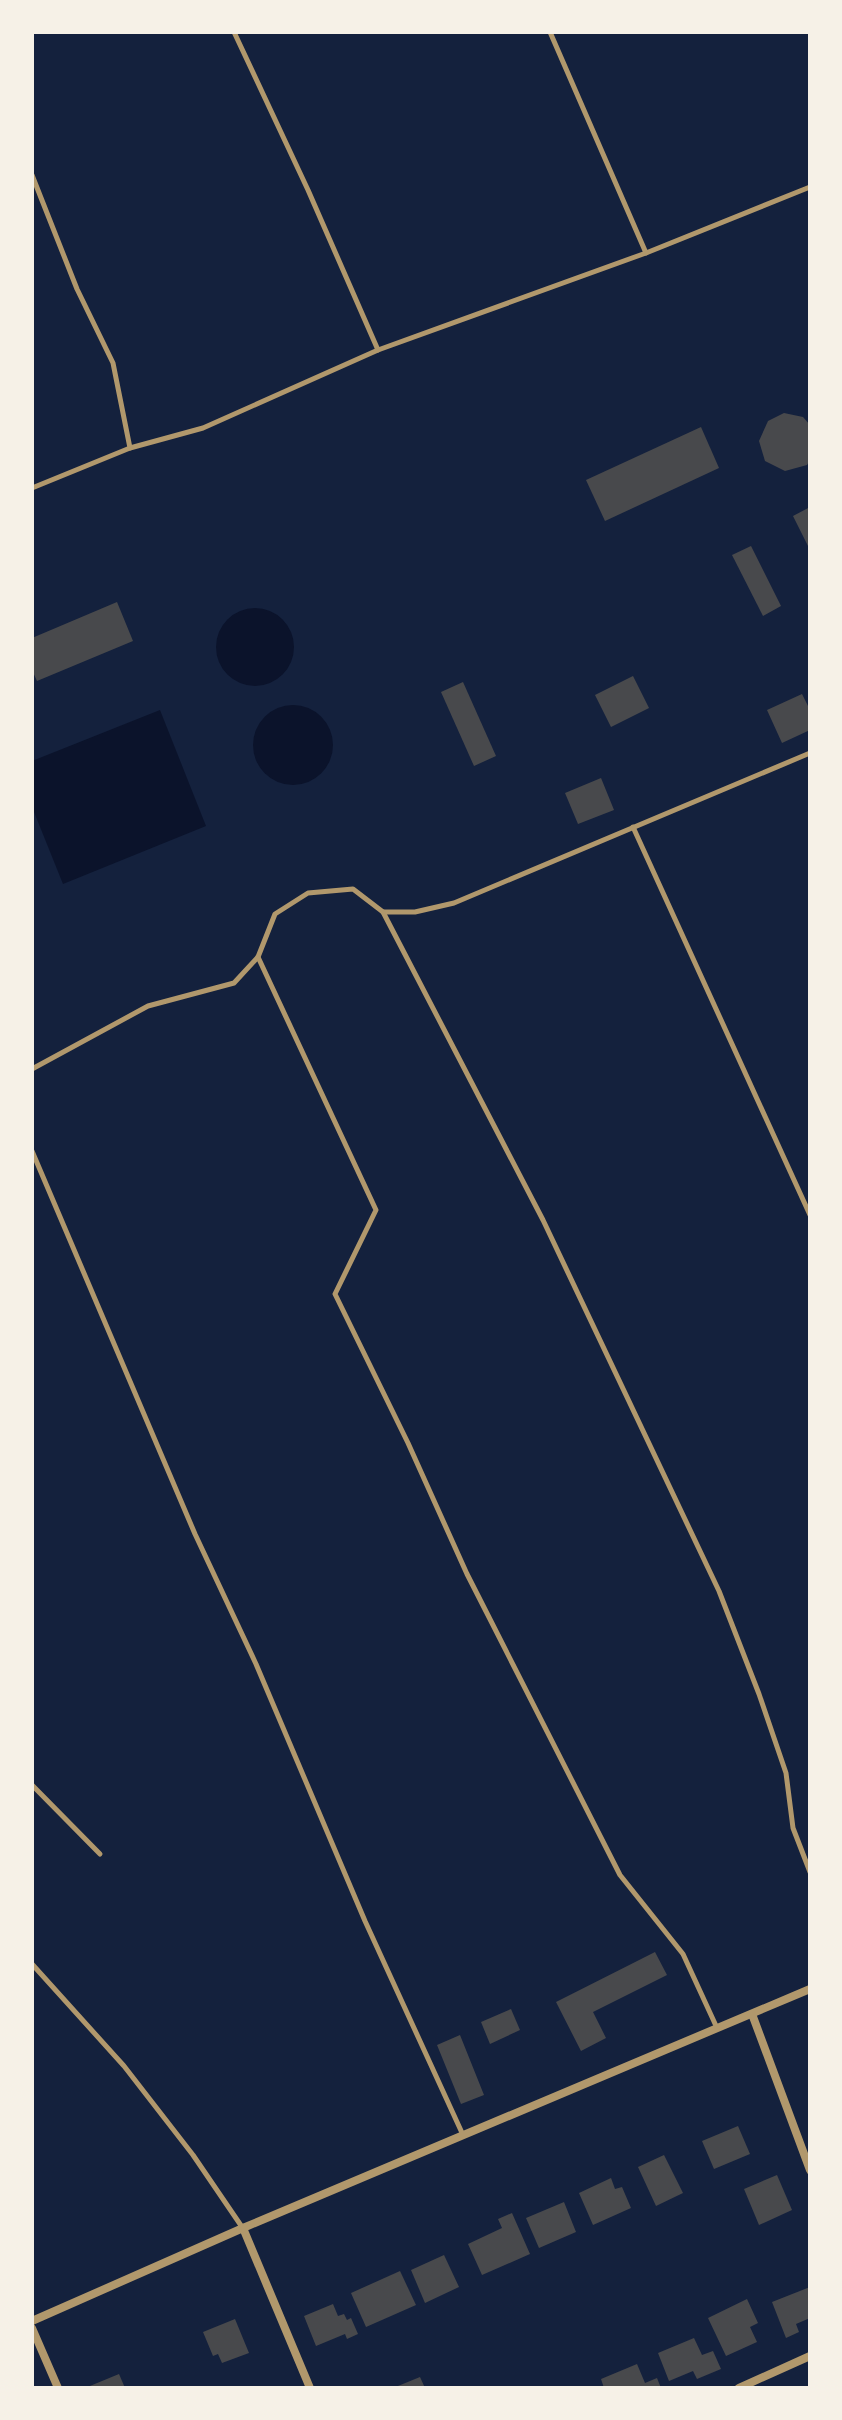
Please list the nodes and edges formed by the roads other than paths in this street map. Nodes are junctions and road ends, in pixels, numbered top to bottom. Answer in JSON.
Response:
{"nodes":[{"id":1,"x":234,"y":32,"type":"edge"},
{"id":2,"x":550,"y":32,"type":"edge"},
{"id":3,"x":32,"y":175,"type":"edge"},
{"id":4,"x":810,"y":187,"type":"edge"},
{"id":5,"x":646,"y":253,"type":"junction"},
{"id":6,"x":378,"y":350,"type":"junction"},
{"id":7,"x":130,"y":448,"type":"junction"},
{"id":8,"x":32,"y":488,"type":"edge"},
{"id":9,"x":810,"y":753,"type":"edge"},
{"id":10,"x":633,"y":827,"type":"junction"},
{"id":11,"x":383,"y":912,"type":"junction"},
{"id":12,"x":258,"y":957,"type":"junction"},
{"id":13,"x":32,"y":1069,"type":"edge"},
{"id":14,"x":32,"y":1151,"type":"edge"},
{"id":15,"x":810,"y":1215,"type":"edge"},
{"id":16,"x":32,"y":1785,"type":"edge"},
{"id":17,"x":100,"y":1854,"type":"dead end"},
{"id":18,"x":810,"y":1872,"type":"edge"},
{"id":19,"x":32,"y":1964,"type":"edge"},
{"id":20,"x":810,"y":1989,"type":"edge"},
{"id":21,"x":752,"y":2014,"type":"junction"},
{"id":22,"x":717,"y":2029,"type":"junction"},
{"id":23,"x":464,"y":2136,"type":"junction"},
{"id":24,"x":810,"y":2170,"type":"edge"},
{"id":25,"x":243,"y":2228,"type":"junction"},
{"id":26,"x":32,"y":2321,"type":"edge"},
{"id":27,"x":32,"y":2328,"type":"edge"},
{"id":28,"x":810,"y":2356,"type":"edge"},
{"id":29,"x":58,"y":2388,"type":"edge"},
{"id":30,"x":310,"y":2388,"type":"edge"},
{"id":31,"x":739,"y":2388,"type":"edge"}],
"edges":[{"from":1,"to":6,"type":"lane"},
{"from":2,"to":5,"type":"lane"},
{"from":3,"to":7,"type":"lane"},
{"from":4,"to":5,"type":"lane"},
{"from":5,"to":6,"type":"lane"},
{"from":6,"to":7,"type":"lane"},
{"from":7,"to":8,"type":"lane"},
{"from":9,"to":10,"type":"lane"},
{"from":10,"to":11,"type":"lane"},
{"from":10,"to":15,"type":"lane"},
{"from":11,"to":12,"type":"lane"},
{"from":11,"to":18,"type":"lane"},
{"from":12,"to":13,"type":"lane"},
{"from":12,"to":22,"type":"lane"},
{"from":14,"to":23,"type":"lane"},
{"from":16,"to":17,"type":"lane"},
{"from":19,"to":25,"type":"lane"},
{"from":20,"to":21,"type":"street"},
{"from":21,"to":22,"type":"street"},
{"from":21,"to":24,"type":"street"},
{"from":22,"to":23,"type":"street"},
{"from":23,"to":25,"type":"street"},
{"from":25,"to":26,"type":"street"},
{"from":25,"to":30,"type":"street"},
{"from":27,"to":29,"type":"street"},
{"from":28,"to":31,"type":"street"}]}
